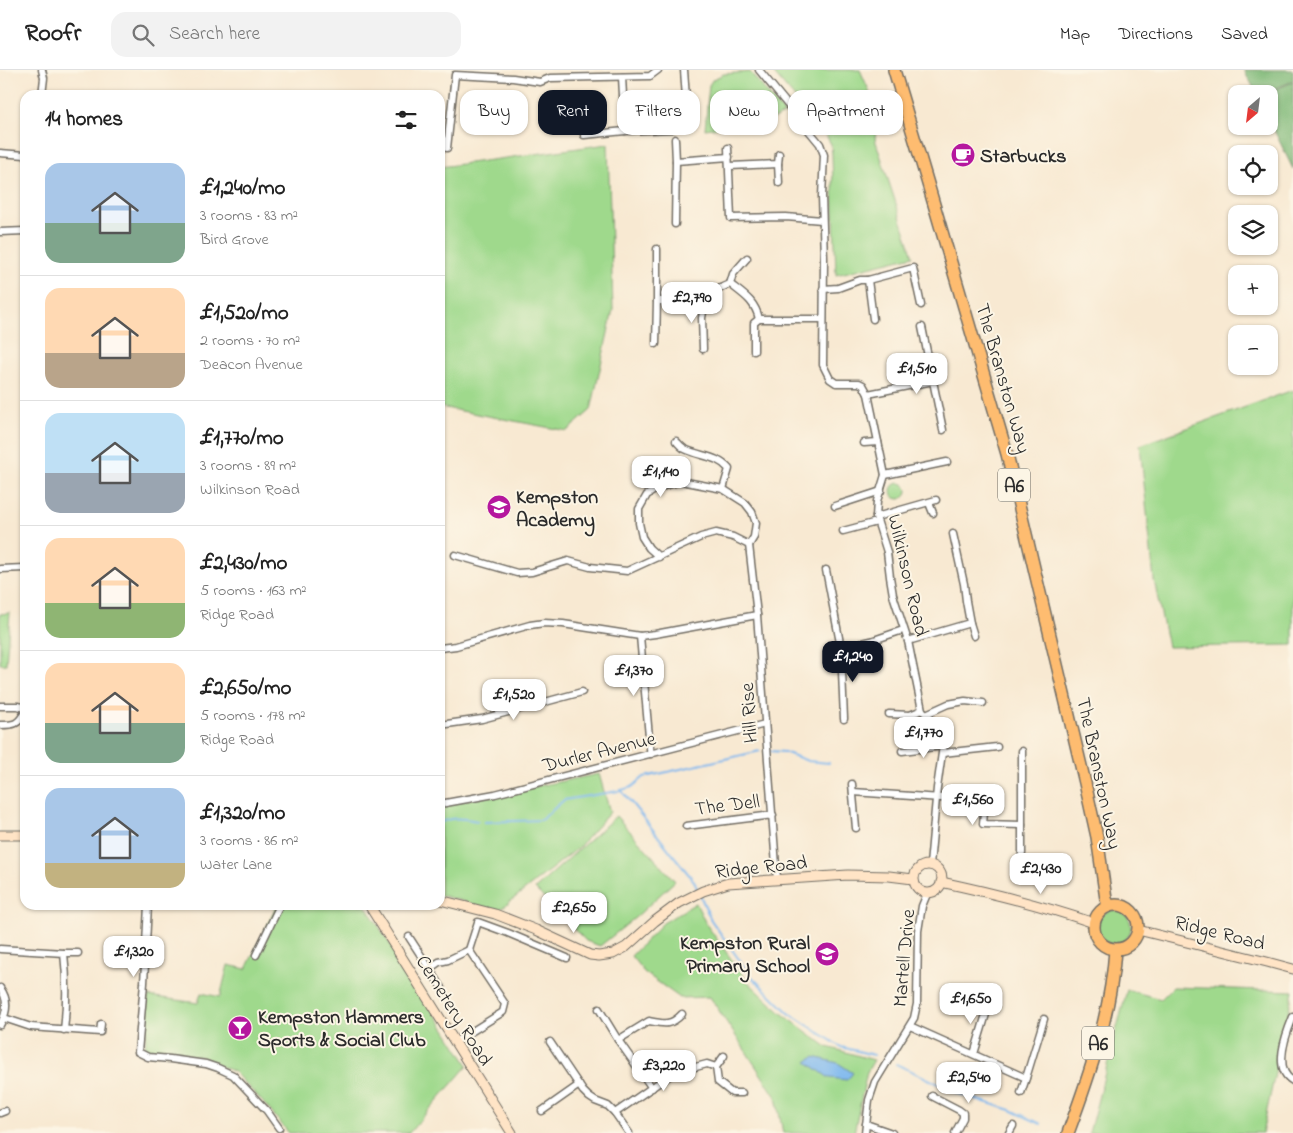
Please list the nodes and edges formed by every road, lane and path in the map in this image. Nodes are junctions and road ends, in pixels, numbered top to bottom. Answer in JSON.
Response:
{"nodes":[{"id":1,"x":42,"y":70,"type":"edge"},
{"id":2,"x":658,"y":70,"type":"edge"},
{"id":3,"x":684,"y":70,"type":"edge"},
{"id":4,"x":758,"y":70,"type":"edge"},
{"id":5,"x":894,"y":70,"type":"edge"},
{"id":6,"x":455,"y":72,"type":"edge"},
{"id":7,"x":622,"y":77,"type":"junction"},
{"id":8,"x":43,"y":90,"type":"edge"},
{"id":9,"x":623,"y":90,"type":"edge"},
{"id":10,"x":685,"y":90,"type":"edge"},
{"id":11,"x":675,"y":139,"type":"dead end"},
{"id":12,"x":447,"y":148,"type":"dead end"},
{"id":13,"x":728,"y":148,"type":"dead end"},
{"id":14,"x":0,"y":153,"type":"edge"},
{"id":15,"x":779,"y":154,"type":"dead end"},
{"id":16,"x":20,"y":155,"type":"edge"},
{"id":17,"x":729,"y":157,"type":"junction"},
{"id":18,"x":676,"y":161,"type":"junction"},
{"id":19,"x":778,"y":164,"type":"junction"},
{"id":20,"x":730,"y":166,"type":"junction"},
{"id":21,"x":779,"y":183,"type":"dead end"},
{"id":22,"x":822,"y":220,"type":"junction"},
{"id":23,"x":675,"y":224,"type":"dead end"},
{"id":24,"x":20,"y":231,"type":"edge"},
{"id":25,"x":0,"y":232,"type":"edge"},
{"id":26,"x":657,"y":250,"type":"dead end"},
{"id":27,"x":747,"y":258,"type":"dead end"},
{"id":28,"x":868,"y":280,"type":"junction"},
{"id":29,"x":730,"y":284,"type":"junction"},
{"id":30,"x":823,"y":289,"type":"junction"},
{"id":31,"x":658,"y":301,"type":"junction"},
{"id":32,"x":705,"y":301,"type":"junction"},
{"id":33,"x":921,"y":305,"type":"dead end"},
{"id":34,"x":823,"y":318,"type":"junction"},
{"id":35,"x":758,"y":319,"type":"junction"},
{"id":36,"x":873,"y":319,"type":"dead end"},
{"id":37,"x":922,"y":327,"type":"dead end"},
{"id":38,"x":656,"y":344,"type":"dead end"},
{"id":39,"x":703,"y":349,"type":"dead end"},
{"id":40,"x":754,"y":351,"type":"dead end"},
{"id":41,"x":933,"y":381,"type":"junction"},
{"id":42,"x":868,"y":394,"type":"junction"},
{"id":43,"x":943,"y":430,"type":"dead end"},
{"id":44,"x":676,"y":441,"type":"dead end"},
{"id":45,"x":878,"y":442,"type":"junction"},
{"id":46,"x":864,"y":443,"type":"dead end"},
{"id":47,"x":946,"y":462,"type":"dead end"},
{"id":48,"x":886,"y":474,"type":"junction"},
{"id":49,"x":723,"y":489,"type":"junction"},
{"id":50,"x":881,"y":491,"type":"junction"},
{"id":51,"x":835,"y":506,"type":"dead end"},
{"id":52,"x":933,"y":513,"type":"dead end"},
{"id":53,"x":877,"y":519,"type":"junction"},
{"id":54,"x":843,"y":531,"type":"dead end"},
{"id":55,"x":953,"y":534,"type":"dead end"},
{"id":56,"x":749,"y":545,"type":"junction"},
{"id":57,"x":455,"y":555,"type":"dead end"},
{"id":58,"x":659,"y":557,"type":"junction"},
{"id":59,"x":20,"y":568,"type":"edge"},
{"id":60,"x":0,"y":569,"type":"edge"},
{"id":61,"x":826,"y":570,"type":"dead end"},
{"id":62,"x":757,"y":614,"type":"junction"},
{"id":63,"x":970,"y":623,"type":"junction"},
{"id":64,"x":904,"y":630,"type":"junction"},
{"id":65,"x":640,"y":636,"type":"junction"},
{"id":66,"x":974,"y":636,"type":"dead end"},
{"id":67,"x":908,"y":641,"type":"junction"},
{"id":68,"x":445,"y":647,"type":"edge"},
{"id":69,"x":841,"y":648,"type":"junction"},
{"id":70,"x":582,"y":692,"type":"dead end"},
{"id":71,"x":983,"y":704,"type":"dead end"},
{"id":72,"x":0,"y":706,"type":"edge"},
{"id":73,"x":20,"y":707,"type":"edge"},
{"id":74,"x":924,"y":712,"type":"junction"},
{"id":75,"x":889,"y":714,"type":"dead end"},
{"id":76,"x":844,"y":719,"type":"dead end"},
{"id":77,"x":20,"y":721,"type":"edge"},
{"id":78,"x":445,"y":724,"type":"edge"},
{"id":79,"x":765,"y":724,"type":"junction"},
{"id":80,"x":0,"y":725,"type":"edge"},
{"id":81,"x":997,"y":747,"type":"dead end"},
{"id":82,"x":943,"y":749,"type":"junction"},
{"id":83,"x":902,"y":751,"type":"dead end"},
{"id":84,"x":1022,"y":751,"type":"dead end"},
{"id":85,"x":651,"y":754,"type":"junction"},
{"id":86,"x":852,"y":784,"type":"dead end"},
{"id":87,"x":853,"y":792,"type":"junction"},
{"id":88,"x":937,"y":797,"type":"junction"},
{"id":89,"x":445,"y":803,"type":"edge"},
{"id":90,"x":772,"y":815,"type":"junction"},
{"id":91,"x":1022,"y":825,"type":"junction"},
{"id":92,"x":686,"y":826,"type":"dead end"},
{"id":93,"x":856,"y":828,"type":"dead end"},
{"id":94,"x":0,"y":835,"type":"edge"},
{"id":95,"x":20,"y":835,"type":"edge"},
{"id":96,"x":930,"y":866,"type":"junction"},
{"id":97,"x":1019,"y":872,"type":"dead end"},
{"id":98,"x":913,"y":878,"type":"junction"},
{"id":99,"x":777,"y":880,"type":"junction"},
{"id":100,"x":942,"y":882,"type":"junction"},
{"id":101,"x":927,"y":894,"type":"junction"},
{"id":102,"x":445,"y":901,"type":"edge"},
{"id":103,"x":1109,"y":906,"type":"junction"},
{"id":104,"x":148,"y":910,"type":"edge"},
{"id":105,"x":278,"y":910,"type":"edge"},
{"id":106,"x":372,"y":910,"type":"edge"},
{"id":107,"x":1094,"y":923,"type":"junction"},
{"id":108,"x":1138,"y":930,"type":"junction"},
{"id":109,"x":409,"y":936,"type":"dead end"},
{"id":110,"x":0,"y":949,"type":"edge"},
{"id":111,"x":469,"y":950,"type":"junction"},
{"id":112,"x":1115,"y":950,"type":"junction"},
{"id":113,"x":64,"y":952,"type":"junction"},
{"id":114,"x":78,"y":953,"type":"dead end"},
{"id":115,"x":256,"y":955,"type":"dead end"},
{"id":116,"x":567,"y":958,"type":"dead end"},
{"id":117,"x":429,"y":969,"type":"junction"},
{"id":118,"x":1293,"y":969,"type":"edge"},
{"id":119,"x":0,"y":988,"type":"edge"},
{"id":120,"x":442,"y":988,"type":"dead end"},
{"id":121,"x":990,"y":1001,"type":"dead end"},
{"id":122,"x":599,"y":1009,"type":"dead end"},
{"id":123,"x":682,"y":1014,"type":"dead end"},
{"id":124,"x":4,"y":1018,"type":"junction"},
{"id":125,"x":1293,"y":1018,"type":"edge"},
{"id":126,"x":1044,"y":1019,"type":"dead end"},
{"id":127,"x":102,"y":1024,"type":"dead end"},
{"id":128,"x":0,"y":1025,"type":"edge"},
{"id":129,"x":910,"y":1026,"type":"junction"},
{"id":130,"x":64,"y":1030,"type":"junction"},
{"id":131,"x":618,"y":1040,"type":"junction"},
{"id":132,"x":455,"y":1042,"type":"junction"},
{"id":133,"x":550,"y":1042,"type":"dead end"},
{"id":134,"x":974,"y":1054,"type":"junction"},
{"id":135,"x":724,"y":1056,"type":"dead end"},
{"id":136,"x":716,"y":1067,"type":"junction"},
{"id":137,"x":1026,"y":1078,"type":"junction"},
{"id":138,"x":1293,"y":1081,"type":"edge"},
{"id":139,"x":578,"y":1085,"type":"junction"},
{"id":140,"x":652,"y":1088,"type":"junction"},
{"id":141,"x":742,"y":1093,"type":"dead end"},
{"id":142,"x":1021,"y":1093,"type":"dead end"},
{"id":143,"x":932,"y":1096,"type":"dead end"},
{"id":144,"x":542,"y":1111,"type":"dead end"},
{"id":145,"x":615,"y":1113,"type":"junction"},
{"id":146,"x":866,"y":1124,"type":"junction"},
{"id":147,"x":1013,"y":1126,"type":"dead end"},
{"id":148,"x":279,"y":1128,"type":"dead end"},
{"id":149,"x":512,"y":1133,"type":"edge"},
{"id":150,"x":628,"y":1133,"type":"edge"},
{"id":151,"x":865,"y":1133,"type":"edge"},
{"id":152,"x":892,"y":1133,"type":"edge"},
{"id":153,"x":955,"y":1133,"type":"edge"},
{"id":154,"x":1009,"y":1133,"type":"edge"},
{"id":155,"x":1068,"y":1133,"type":"edge"}],
"edges":[{"from":1,"to":8,"type":"street"},
{"from":2,"to":7,"type":"street"},
{"from":3,"to":10,"type":"street"},
{"from":4,"to":22,"type":"street"},
{"from":5,"to":103,"type":"highway","name":"The Branston Way","number":"A6"},
{"from":6,"to":7,"type":"street"},
{"from":6,"to":12,"type":"street"},
{"from":7,"to":9,"type":"street"},
{"from":11,"to":18,"type":"street"},
{"from":13,"to":17,"type":"street"},
{"from":14,"to":16,"type":"street"},
{"from":15,"to":19,"type":"street"},
{"from":17,"to":18,"type":"street"},
{"from":17,"to":20,"type":"street"},
{"from":18,"to":23,"type":"street"},
{"from":19,"to":20,"type":"street"},
{"from":19,"to":21,"type":"street"},
{"from":20,"to":22,"type":"street"},
{"from":22,"to":30,"type":"street"},
{"from":24,"to":25,"type":"street"},
{"from":26,"to":31,"type":"street"},
{"from":27,"to":29,"type":"street"},
{"from":28,"to":30,"type":"street"},
{"from":28,"to":33,"type":"street"},
{"from":28,"to":36,"type":"street"},
{"from":29,"to":32,"type":"street"},
{"from":29,"to":35,"type":"street"},
{"from":30,"to":34,"type":"street"},
{"from":31,"to":32,"type":"street"},
{"from":31,"to":38,"type":"street"},
{"from":32,"to":39,"type":"street"},
{"from":34,"to":35,"type":"street"},
{"from":34,"to":42,"type":"street"},
{"from":35,"to":40,"type":"street"},
{"from":37,"to":41,"type":"street"},
{"from":41,"to":42,"type":"street"},
{"from":41,"to":43,"type":"street"},
{"from":42,"to":45,"type":"street"},
{"from":44,"to":49,"type":"street"},
{"from":45,"to":46,"type":"street"},
{"from":45,"to":48,"type":"street"},
{"from":47,"to":48,"type":"street"},
{"from":48,"to":50,"type":"street","name":"Wilkinson Road"},
{"from":49,"to":56,"type":"street"},
{"from":49,"to":58,"type":"street"},
{"from":50,"to":51,"type":"street"},
{"from":50,"to":53,"type":"street","name":"Wilkinson Road"},
{"from":52,"to":53,"type":"street"},
{"from":53,"to":54,"type":"street"},
{"from":53,"to":64,"type":"street","name":"Wilkinson Road"},
{"from":55,"to":63,"type":"street"},
{"from":56,"to":58,"type":"street"},
{"from":56,"to":62,"type":"street","name":"Hill Rise"},
{"from":57,"to":58,"type":"street"},
{"from":59,"to":60,"type":"street"},
{"from":61,"to":69,"type":"street"},
{"from":62,"to":65,"type":"street"},
{"from":62,"to":79,"type":"street","name":"Hill Rise"},
{"from":63,"to":66,"type":"street"},
{"from":63,"to":67,"type":"street"},
{"from":64,"to":67,"type":"street","name":"Wilkinson Road"},
{"from":64,"to":69,"type":"street"},
{"from":65,"to":68,"type":"street"},
{"from":65,"to":85,"type":"street"},
{"from":67,"to":74,"type":"street","name":"Wilkinson Road"},
{"from":69,"to":76,"type":"street"},
{"from":70,"to":78,"type":"street"},
{"from":71,"to":74,"type":"street"},
{"from":72,"to":73,"type":"street"},
{"from":74,"to":75,"type":"street"},
{"from":74,"to":82,"type":"street","name":"Wilkinson Road"},
{"from":77,"to":80,"type":"street"},
{"from":79,"to":85,"type":"street","name":"Durler Avenue"},
{"from":79,"to":90,"type":"street","name":"Hill Rise"},
{"from":81,"to":82,"type":"street"},
{"from":82,"to":83,"type":"street"},
{"from":82,"to":88,"type":"street"},
{"from":84,"to":91,"type":"street"},
{"from":85,"to":89,"type":"street","name":"Durler Avenue"},
{"from":86,"to":87,"type":"street"},
{"from":87,"to":88,"type":"street"},
{"from":87,"to":93,"type":"street"},
{"from":88,"to":91,"type":"street"},
{"from":88,"to":96,"type":"street"},
{"from":90,"to":92,"type":"street","name":"The Dell"},
{"from":90,"to":99,"type":"street","name":"Hill Rise"},
{"from":91,"to":97,"type":"street"},
{"from":94,"to":95,"type":"street"},
{"from":96,"to":98,"type":"street"},
{"from":96,"to":100,"type":"street"},
{"from":98,"to":99,"type":"street","name":"Ridge Road"},
{"from":98,"to":101,"type":"street"},
{"from":99,"to":102,"type":"street","name":"Ridge Road"},
{"from":100,"to":101,"type":"street"},
{"from":100,"to":107,"type":"street"},
{"from":101,"to":129,"type":"street","name":"Martell Drive"},
{"from":103,"to":107,"type":"highway"},
{"from":103,"to":108,"type":"highway"},
{"from":104,"to":148,"type":"street"},
{"from":105,"to":115,"type":"street"},
{"from":106,"to":132,"type":"street","name":"Cemetery Road"},
{"from":107,"to":112,"type":"highway"},
{"from":108,"to":112,"type":"highway"},
{"from":108,"to":118,"type":"street","name":"Ridge Road"},
{"from":109,"to":117,"type":"street"},
{"from":110,"to":113,"type":"street"},
{"from":111,"to":116,"type":"street"},
{"from":111,"to":117,"type":"street"},
{"from":111,"to":132,"type":"street"},
{"from":112,"to":155,"type":"highway","number":"A6"},
{"from":113,"to":114,"type":"street"},
{"from":113,"to":130,"type":"street"},
{"from":117,"to":120,"type":"street"},
{"from":119,"to":124,"type":"street"},
{"from":121,"to":134,"type":"street"},
{"from":122,"to":131,"type":"street"},
{"from":123,"to":131,"type":"street"},
{"from":124,"to":128,"type":"street"},
{"from":124,"to":130,"type":"street"},
{"from":125,"to":138,"type":"street"},
{"from":126,"to":137,"type":"street"},
{"from":127,"to":130,"type":"street"},
{"from":129,"to":134,"type":"street"},
{"from":129,"to":146,"type":"street","name":"Martell Drive"},
{"from":131,"to":140,"type":"street"},
{"from":132,"to":149,"type":"street","name":"Cemetery Road"},
{"from":133,"to":139,"type":"street"},
{"from":134,"to":137,"type":"street"},
{"from":135,"to":136,"type":"street"},
{"from":136,"to":140,"type":"street"},
{"from":136,"to":141,"type":"street"},
{"from":137,"to":142,"type":"street"},
{"from":139,"to":144,"type":"street"},
{"from":139,"to":145,"type":"street"},
{"from":140,"to":145,"type":"street"},
{"from":143,"to":153,"type":"street"},
{"from":145,"to":150,"type":"street"},
{"from":146,"to":151,"type":"street","name":"Martell Drive"},
{"from":146,"to":152,"type":"street"},
{"from":147,"to":154,"type":"street"}]}
